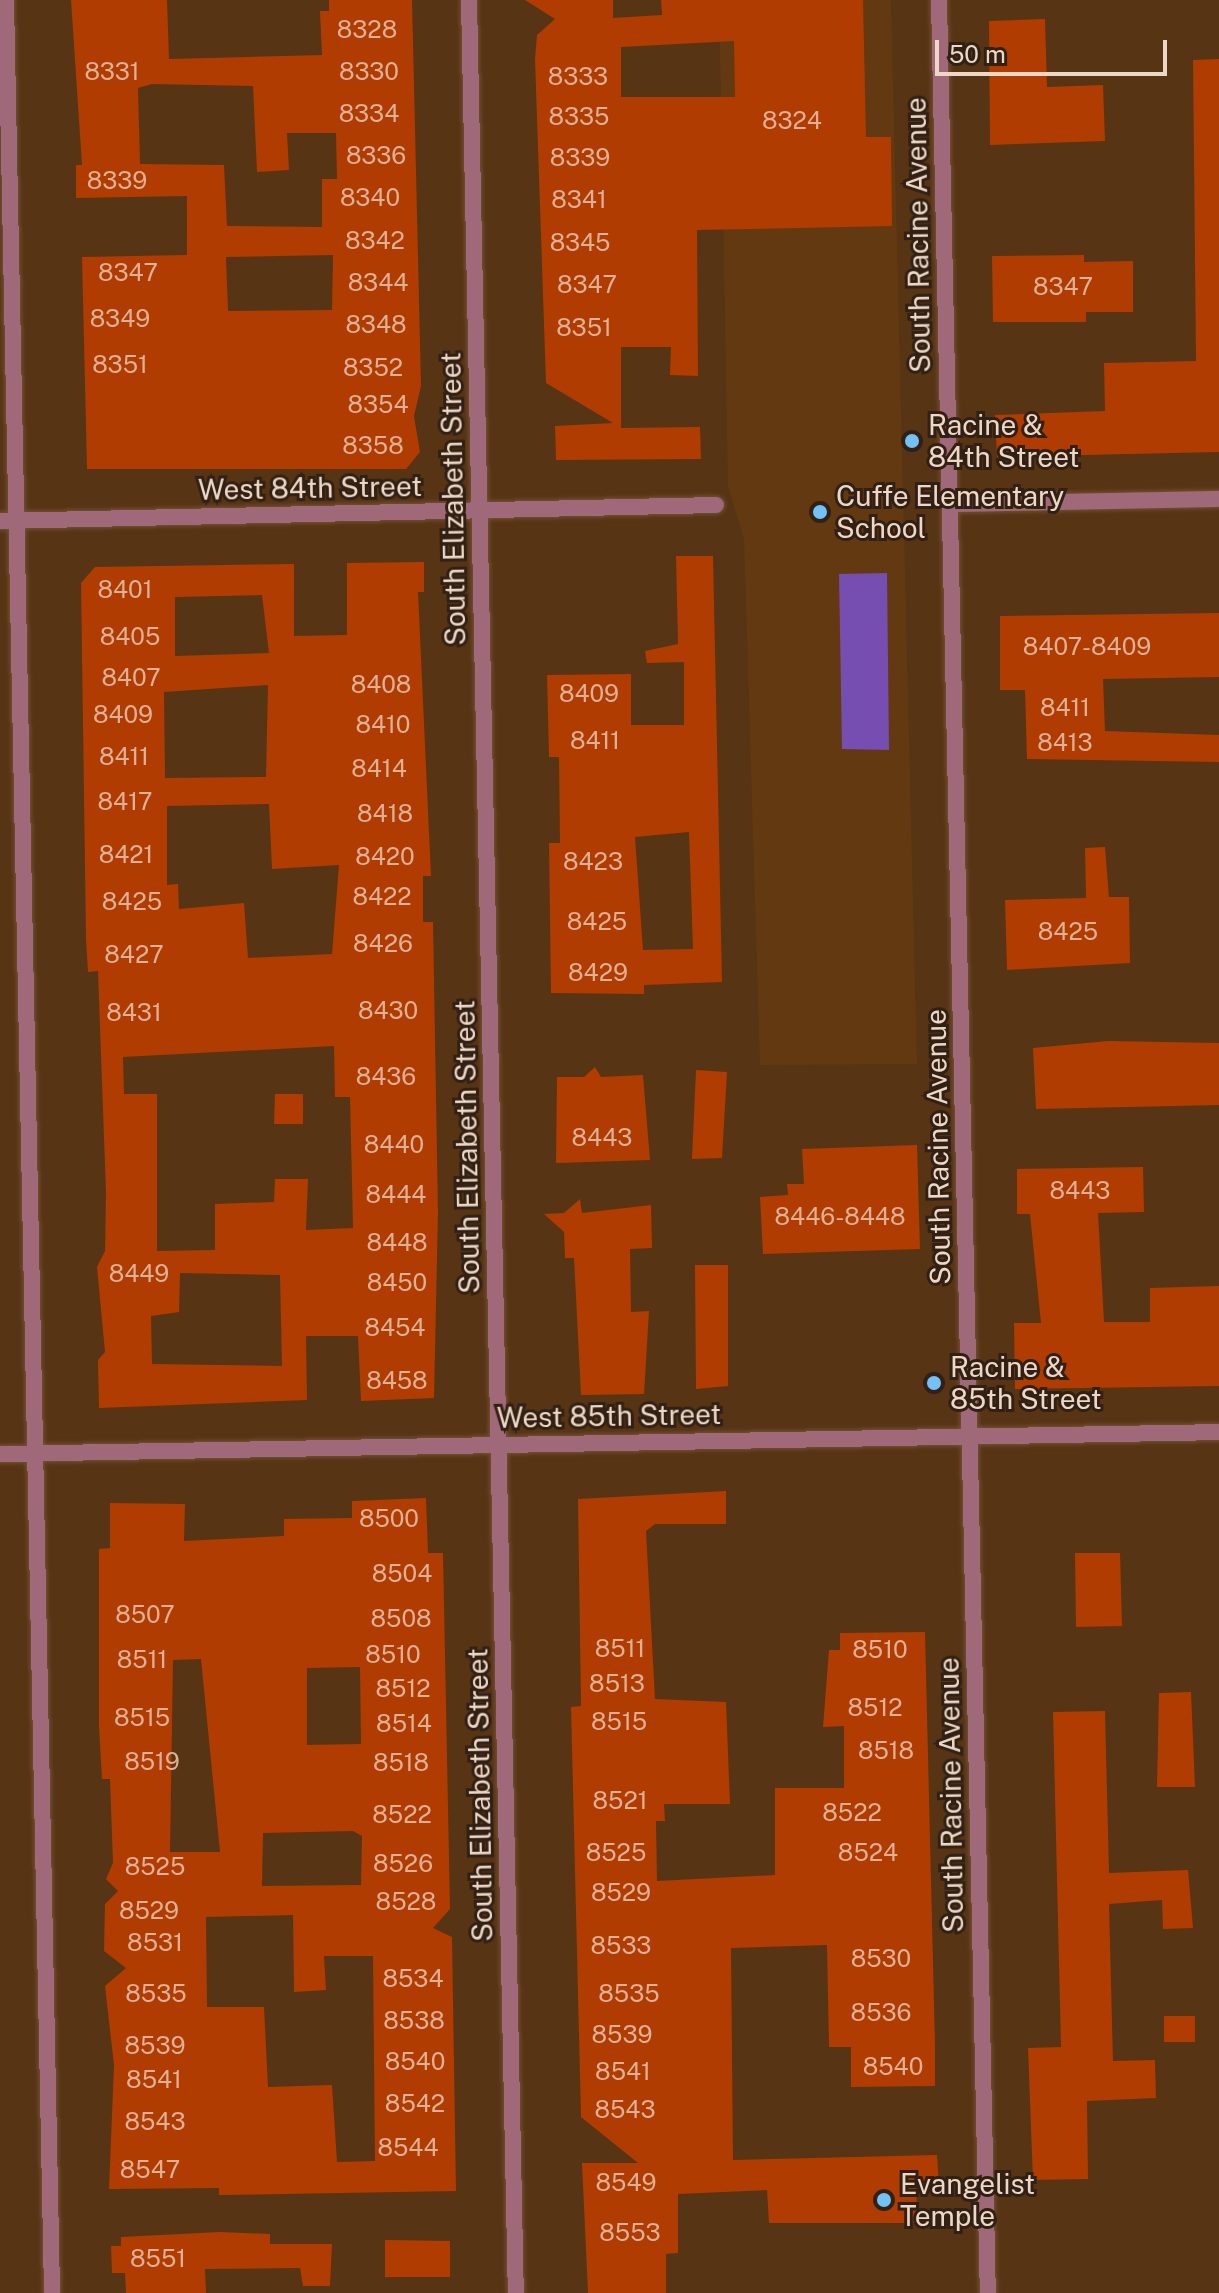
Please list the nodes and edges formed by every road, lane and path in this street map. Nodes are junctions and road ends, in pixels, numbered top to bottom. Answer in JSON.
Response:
{"nodes":[{"id":1,"x":6,"y":0,"type":"edge"},
{"id":2,"x":469,"y":0,"type":"edge"},
{"id":3,"x":939,"y":0,"type":"edge"},
{"id":4,"x":1219,"y":499,"type":"edge"},
{"id":5,"x":950,"y":504,"type":"junction"},
{"id":6,"x":716,"y":505,"type":"dead end"},
{"id":7,"x":480,"y":510,"type":"junction"},
{"id":8,"x":8,"y":521,"type":"edge"},
{"id":9,"x":1219,"y":1432,"type":"edge"},
{"id":10,"x":970,"y":1437,"type":"junction"},
{"id":11,"x":499,"y":1444,"type":"junction"},
{"id":12,"x":35,"y":1453,"type":"junction"},
{"id":13,"x":0,"y":1454,"type":"edge"},
{"id":14,"x":52,"y":2293,"type":"edge"},
{"id":15,"x":516,"y":2293,"type":"edge"},
{"id":16,"x":988,"y":2293,"type":"edge"}],
"edges":[{"from":1,"to":8,"type":"street"},
{"from":2,"to":7,"type":"street","name":"South Elizabeth Street"},
{"from":3,"to":5,"type":"street","name":"South Racine Avenue"},
{"from":4,"to":5,"type":"street"},
{"from":5,"to":10,"type":"street","name":"South Racine Avenue"},
{"from":6,"to":7,"type":"street","name":"West 84th Street"},
{"from":7,"to":8,"type":"street","name":"West 84th Street"},
{"from":7,"to":11,"type":"street","name":"South Elizabeth Street"},
{"from":8,"to":12,"type":"street"},
{"from":9,"to":10,"type":"street","name":"West 85th Street"},
{"from":10,"to":11,"type":"street","name":"West 85th Street"},
{"from":10,"to":16,"type":"street","name":"South Racine Avenue"},
{"from":11,"to":12,"type":"street","name":"West 85th Street"},
{"from":11,"to":15,"type":"street","name":"South Elizabeth Street"},
{"from":12,"to":13,"type":"street","name":"West 85th Street"},
{"from":12,"to":14,"type":"street"}]}
